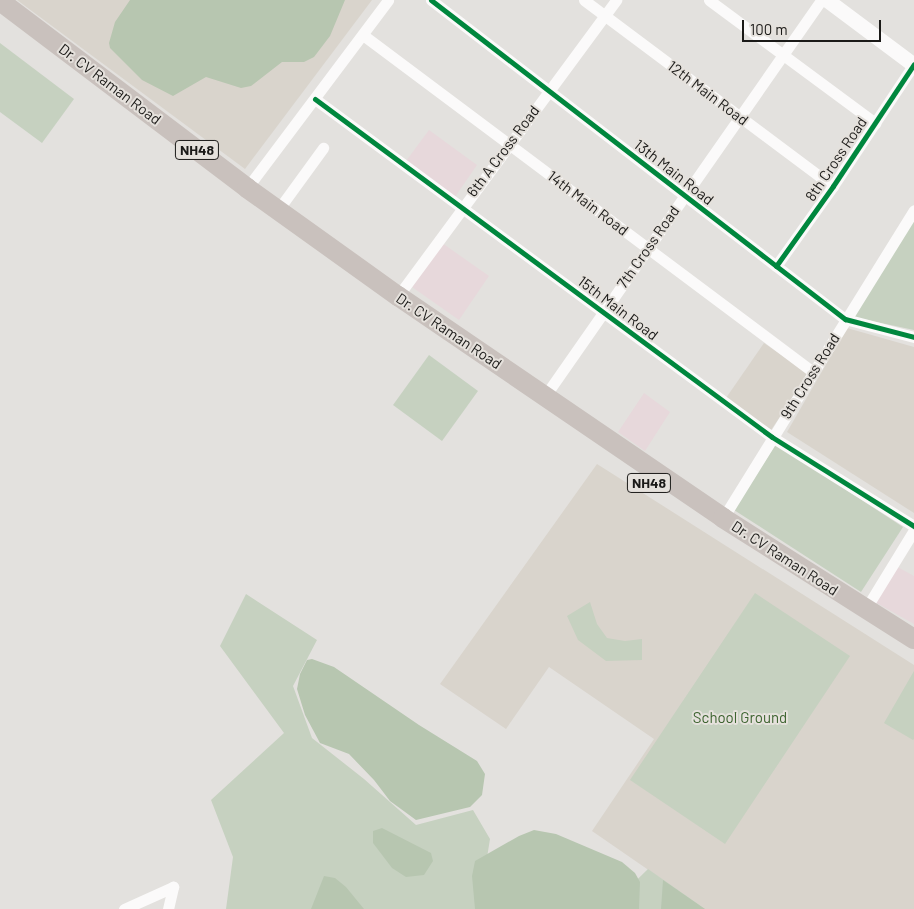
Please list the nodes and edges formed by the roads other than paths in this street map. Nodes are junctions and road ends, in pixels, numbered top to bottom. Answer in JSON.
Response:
{"nodes":[{"id":1,"x":388,"y":0,"type":"edge"},
{"id":2,"x":431,"y":0,"type":"edge"},
{"id":3,"x":584,"y":0,"type":"edge"},
{"id":4,"x":616,"y":0,"type":"edge"},
{"id":5,"x":709,"y":0,"type":"edge"},
{"id":6,"x":821,"y":0,"type":"edge"},
{"id":7,"x":827,"y":0,"type":"edge"},
{"id":8,"x":0,"y":1,"type":"edge"},
{"id":9,"x":604,"y":15,"type":"junction"},
{"id":10,"x":0,"y":18,"type":"edge"},
{"id":11,"x":363,"y":34,"type":"junction"},
{"id":12,"x":783,"y":55,"type":"junction"},
{"id":13,"x":914,"y":64,"type":"edge"},
{"id":14,"x":548,"y":90,"type":"junction"},
{"id":15,"x":315,"y":98,"type":"junction"},
{"id":16,"x":740,"y":116,"type":"junction"},
{"id":17,"x":875,"y":123,"type":"junction"},
{"id":18,"x":508,"y":144,"type":"junction"},
{"id":19,"x":323,"y":148,"type":"dead end"},
{"id":20,"x":833,"y":186,"type":"junction"},
{"id":21,"x":247,"y":188,"type":"junction"},
{"id":22,"x":684,"y":196,"type":"junction"},
{"id":23,"x":461,"y":207,"type":"junction"},
{"id":24,"x":278,"y":210,"type":"junction"},
{"id":25,"x":914,"y":210,"type":"edge"},
{"id":26,"x":648,"y":248,"type":"junction"},
{"id":27,"x":776,"y":266,"type":"junction"},
{"id":28,"x":398,"y":296,"type":"junction"},
{"id":29,"x":603,"y":312,"type":"junction"},
{"id":30,"x":845,"y":319,"type":"junction"},
{"id":31,"x":914,"y":337,"type":"edge"},
{"id":32,"x":813,"y":372,"type":"junction"},
{"id":33,"x":544,"y":396,"type":"junction"},
{"id":34,"x":772,"y":437,"type":"junction"},
{"id":35,"x":723,"y":518,"type":"junction"},
{"id":36,"x":914,"y":526,"type":"edge"},
{"id":37,"x":914,"y":530,"type":"edge"},
{"id":38,"x":865,"y":610,"type":"junction"},
{"id":39,"x":914,"y":639,"type":"edge"},
{"id":40,"x":914,"y":650,"type":"edge"},
{"id":41,"x":124,"y":909,"type":"edge"},
{"id":42,"x":168,"y":909,"type":"edge"}],
"edges":[{"from":1,"to":11,"type":"street"},
{"from":2,"to":14,"type":"street","name":"13th Main Road"},
{"from":3,"to":9,"type":"street","name":"12th Main Road"},
{"from":4,"to":9,"type":"street","name":"6th A Cross Road"},
{"from":5,"to":12,"type":"street"},
{"from":6,"to":12,"type":"street","name":"7th Cross Road"},
{"from":7,"to":13,"type":"street"},
{"from":8,"to":21,"type":"highway","name":"Dr. CV Raman Road","number":"NH48"},
{"from":9,"to":14,"type":"street","name":"6th A Cross Road"},
{"from":9,"to":16,"type":"street","name":"12th Main Road"},
{"from":10,"to":40,"type":"highway","name":"Dr. CV Raman Road","number":"NH48"},
{"from":11,"to":15,"type":"street"},
{"from":11,"to":18,"type":"street","name":"14th Main Road"},
{"from":12,"to":16,"type":"street","name":"7th Cross Road"},
{"from":12,"to":17,"type":"street"},
{"from":13,"to":17,"type":"street","name":"8th Cross Road"},
{"from":14,"to":18,"type":"street","name":"6th A Cross Road"},
{"from":14,"to":22,"type":"street","name":"13th Main Road"},
{"from":15,"to":21,"type":"street"},
{"from":15,"to":23,"type":"street","name":"15th Main Road"},
{"from":16,"to":20,"type":"street","name":"12th Main Road"},
{"from":16,"to":22,"type":"street","name":"7th Cross Road"},
{"from":17,"to":20,"type":"street","name":"8th Cross Road"},
{"from":18,"to":23,"type":"street","name":"6th A Cross Road"},
{"from":18,"to":26,"type":"street","name":"14th Main Road"},
{"from":19,"to":24,"type":"street"},
{"from":20,"to":27,"type":"street","name":"8th Cross Road"},
{"from":21,"to":24,"type":"highway","name":"Dr. CV Raman Road","number":"NH48"},
{"from":22,"to":26,"type":"street","name":"7th Cross Road"},
{"from":22,"to":27,"type":"street","name":"13th Main Road"},
{"from":23,"to":28,"type":"street","name":"6th A Cross Road"},
{"from":23,"to":29,"type":"street","name":"15th Main Road"},
{"from":24,"to":28,"type":"highway","name":"Dr. CV Raman Road","number":"NH48"},
{"from":25,"to":30,"type":"street","name":"9th Cross Road"},
{"from":26,"to":29,"type":"street","name":"7th Cross Road"},
{"from":26,"to":32,"type":"street","name":"14th Main Road"},
{"from":27,"to":30,"type":"street","name":"13th Main Road"},
{"from":28,"to":33,"type":"highway","name":"Dr. CV Raman Road","number":"NH48"},
{"from":29,"to":33,"type":"street","name":"7th Cross Road"},
{"from":29,"to":34,"type":"street","name":"15th Main Road"},
{"from":30,"to":31,"type":"street","name":"13th Main Road"},
{"from":30,"to":32,"type":"street","name":"9th Cross Road"},
{"from":32,"to":34,"type":"street","name":"9th Cross Road"},
{"from":33,"to":35,"type":"highway","name":"Dr. CV Raman Road","number":"NH48"},
{"from":34,"to":35,"type":"street","name":"9th Cross Road"},
{"from":34,"to":36,"type":"street","name":"15th Main Road"},
{"from":35,"to":38,"type":"highway","name":"Dr. CV Raman Road","number":"NH48"},
{"from":37,"to":38,"type":"street"},
{"from":38,"to":39,"type":"highway","name":"Dr. CV Raman Road","number":"NH48"},
{"from":41,"to":42,"type":"street"}]}
